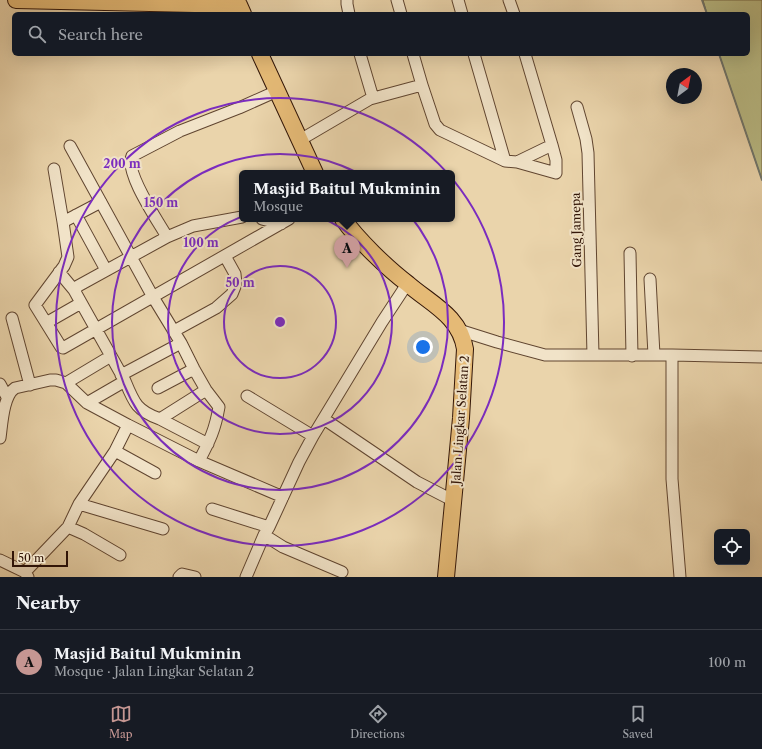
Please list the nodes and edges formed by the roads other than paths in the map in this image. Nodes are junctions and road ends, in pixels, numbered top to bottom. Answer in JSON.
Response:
{"nodes":[{"id":1,"x":16,"y":0,"type":"edge"},
{"id":2,"x":50,"y":0,"type":"edge"},
{"id":3,"x":348,"y":0,"type":"edge"},
{"id":4,"x":397,"y":0,"type":"edge"},
{"id":5,"x":458,"y":0,"type":"edge"},
{"id":6,"x":510,"y":0,"type":"edge"},
{"id":7,"x":241,"y":10,"type":"edge"},
{"id":8,"x":349,"y":12,"type":"edge"},
{"id":9,"x":400,"y":12,"type":"edge"},
{"id":10,"x":461,"y":12,"type":"edge"},
{"id":11,"x":513,"y":12,"type":"edge"},
{"id":12,"x":261,"y":56,"type":"edge"},
{"id":13,"x":361,"y":56,"type":"edge"},
{"id":14,"x":414,"y":56,"type":"edge"},
{"id":15,"x":475,"y":56,"type":"edge"},
{"id":16,"x":526,"y":56,"type":"edge"},
{"id":17,"x":422,"y":85,"type":"junction"},
{"id":18,"x":276,"y":91,"type":"junction"},
{"id":19,"x":373,"y":98,"type":"junction"},
{"id":20,"x":577,"y":107,"type":"dead end"},
{"id":21,"x":300,"y":140,"type":"junction"},
{"id":22,"x":552,"y":145,"type":"junction"},
{"id":23,"x":70,"y":146,"type":"dead end"},
{"id":24,"x":505,"y":160,"type":"junction"},
{"id":25,"x":517,"y":162,"type":"junction"},
{"id":26,"x":54,"y":169,"type":"dead end"},
{"id":27,"x":314,"y":170,"type":"edge"},
{"id":28,"x":101,"y":202,"type":"junction"},
{"id":29,"x":76,"y":215,"type":"junction"},
{"id":30,"x":239,"y":218,"type":"edge"},
{"id":31,"x":64,"y":222,"type":"junction"},
{"id":32,"x":285,"y":222,"type":"edge"},
{"id":33,"x":345,"y":222,"type":"edge"},
{"id":34,"x":167,"y":237,"type":"junction"},
{"id":35,"x":630,"y":253,"type":"dead end"},
{"id":36,"x":131,"y":256,"type":"junction"},
{"id":37,"x":225,"y":256,"type":"junction"},
{"id":38,"x":106,"y":270,"type":"junction"},
{"id":39,"x":59,"y":272,"type":"junction"},
{"id":40,"x":650,"y":279,"type":"dead end"},
{"id":41,"x":407,"y":284,"type":"junction"},
{"id":42,"x":74,"y":290,"type":"junction"},
{"id":43,"x":153,"y":297,"type":"junction"},
{"id":44,"x":80,"y":303,"type":"junction"},
{"id":45,"x":12,"y":318,"type":"dead end"},
{"id":46,"x":46,"y":322,"type":"junction"},
{"id":47,"x":96,"y":330,"type":"junction"},
{"id":48,"x":459,"y":330,"type":"junction"},
{"id":49,"x":174,"y":331,"type":"junction"},
{"id":50,"x":181,"y":343,"type":"junction"},
{"id":51,"x":593,"y":355,"type":"junction"},
{"id":52,"x":654,"y":355,"type":"junction"},
{"id":53,"x":672,"y":355,"type":"junction"},
{"id":54,"x":111,"y":356,"type":"junction"},
{"id":55,"x":632,"y":356,"type":"junction"},
{"id":56,"x":762,"y":357,"type":"edge"},
{"id":57,"x":194,"y":369,"type":"junction"},
{"id":58,"x":123,"y":378,"type":"junction"},
{"id":59,"x":66,"y":383,"type":"junction"},
{"id":60,"x":0,"y":384,"type":"edge"},
{"id":61,"x":30,"y":385,"type":"junction"},
{"id":62,"x":158,"y":388,"type":"dead end"},
{"id":63,"x":206,"y":390,"type":"junction"},
{"id":64,"x":247,"y":396,"type":"dead end"},
{"id":65,"x":7,"y":397,"type":"junction"},
{"id":66,"x":87,"y":403,"type":"junction"},
{"id":67,"x":160,"y":419,"type":"junction"},
{"id":68,"x":324,"y":419,"type":"junction"},
{"id":69,"x":128,"y":425,"type":"junction"},
{"id":70,"x":313,"y":436,"type":"junction"},
{"id":71,"x":0,"y":438,"type":"edge"},
{"id":72,"x":208,"y":444,"type":"junction"},
{"id":73,"x":115,"y":451,"type":"junction"},
{"id":74,"x":199,"y":460,"type":"junction"},
{"id":75,"x":154,"y":473,"type":"dead end"},
{"id":76,"x":283,"y":497,"type":"junction"},
{"id":77,"x":454,"y":501,"type":"junction"},
{"id":78,"x":79,"y":504,"type":"junction"},
{"id":79,"x":212,"y":509,"type":"dead end"},
{"id":80,"x":68,"y":527,"type":"junction"},
{"id":81,"x":163,"y":528,"type":"dead end"},
{"id":82,"x":267,"y":531,"type":"junction"},
{"id":83,"x":120,"y":555,"type":"dead end"},
{"id":84,"x":0,"y":560,"type":"edge"},
{"id":85,"x":342,"y":572,"type":"dead end"},
{"id":86,"x":26,"y":575,"type":"edge"},
{"id":87,"x":179,"y":577,"type":"edge"},
{"id":88,"x":195,"y":577,"type":"edge"},
{"id":89,"x":246,"y":577,"type":"edge"},
{"id":90,"x":446,"y":577,"type":"edge"},
{"id":91,"x":680,"y":577,"type":"edge"}],
"edges":[{"from":1,"to":2,"type":"highway"},
{"from":2,"to":7,"type":"highway"},
{"from":3,"to":8,"type":"street"},
{"from":4,"to":9,"type":"street"},
{"from":5,"to":10,"type":"street"},
{"from":6,"to":11,"type":"street"},
{"from":12,"to":18,"type":"highway"},
{"from":13,"to":19,"type":"street"},
{"from":14,"to":17,"type":"street"},
{"from":15,"to":24,"type":"street"},
{"from":16,"to":22,"type":"street"},
{"from":17,"to":19,"type":"street"},
{"from":17,"to":24,"type":"street"},
{"from":18,"to":21,"type":"highway"},
{"from":18,"to":34,"type":"street"},
{"from":19,"to":21,"type":"street"},
{"from":20,"to":51,"type":"street","name":"Gang Jamepa"},
{"from":21,"to":27,"type":"highway"},
{"from":22,"to":25,"type":"street"},
{"from":22,"to":25,"type":"street"},
{"from":23,"to":28,"type":"street"},
{"from":24,"to":25,"type":"street"},
{"from":26,"to":31,"type":"street"},
{"from":28,"to":29,"type":"street"},
{"from":28,"to":36,"type":"street"},
{"from":29,"to":31,"type":"street"},
{"from":29,"to":38,"type":"street"},
{"from":30,"to":34,"type":"street"},
{"from":31,"to":39,"type":"street"},
{"from":32,"to":37,"type":"street"},
{"from":33,"to":41,"type":"highway","name":"Jalan Lingkar Selatan 2"},
{"from":34,"to":36,"type":"street"},
{"from":35,"to":55,"type":"street"},
{"from":36,"to":38,"type":"street"},
{"from":36,"to":43,"type":"street"},
{"from":37,"to":43,"type":"street"},
{"from":37,"to":49,"type":"street"},
{"from":38,"to":42,"type":"street"},
{"from":39,"to":42,"type":"street"},
{"from":39,"to":46,"type":"street"},
{"from":40,"to":52,"type":"street"},
{"from":41,"to":48,"type":"highway","name":"Jalan Lingkar Selatan 2"},
{"from":41,"to":68,"type":"street"},
{"from":42,"to":44,"type":"street"},
{"from":43,"to":47,"type":"street"},
{"from":43,"to":49,"type":"street"},
{"from":44,"to":46,"type":"street"},
{"from":44,"to":47,"type":"street"},
{"from":45,"to":61,"type":"street"},
{"from":46,"to":47,"type":"street"},
{"from":47,"to":54,"type":"street"},
{"from":48,"to":51,"type":"street"},
{"from":48,"to":77,"type":"highway","name":"Jalan Lingkar Selatan 2"},
{"from":49,"to":50,"type":"street"},
{"from":50,"to":57,"type":"street"},
{"from":50,"to":58,"type":"street"},
{"from":51,"to":55,"type":"street"},
{"from":52,"to":53,"type":"street"},
{"from":52,"to":55,"type":"street"},
{"from":53,"to":56,"type":"street"},
{"from":53,"to":91,"type":"street"},
{"from":54,"to":58,"type":"street"},
{"from":54,"to":59,"type":"street"},
{"from":57,"to":62,"type":"street"},
{"from":57,"to":63,"type":"street"},
{"from":58,"to":66,"type":"street"},
{"from":58,"to":67,"type":"street"},
{"from":59,"to":61,"type":"street"},
{"from":59,"to":66,"type":"street"},
{"from":60,"to":65,"type":"street"},
{"from":61,"to":65,"type":"street"},
{"from":63,"to":67,"type":"street"},
{"from":63,"to":72,"type":"street"},
{"from":64,"to":70,"type":"street"},
{"from":65,"to":71,"type":"street"},
{"from":66,"to":69,"type":"street"},
{"from":67,"to":72,"type":"street"},
{"from":68,"to":70,"type":"street"},
{"from":68,"to":77,"type":"street"},
{"from":69,"to":73,"type":"street"},
{"from":69,"to":74,"type":"street"},
{"from":70,"to":76,"type":"street"},
{"from":72,"to":74,"type":"street"},
{"from":73,"to":75,"type":"street"},
{"from":73,"to":78,"type":"street"},
{"from":74,"to":76,"type":"street"},
{"from":76,"to":82,"type":"street"},
{"from":77,"to":90,"type":"highway","name":"Jalan Lingkar Selatan 2"},
{"from":78,"to":80,"type":"street"},
{"from":78,"to":81,"type":"street"},
{"from":79,"to":82,"type":"street"},
{"from":80,"to":83,"type":"street"},
{"from":80,"to":86,"type":"street"},
{"from":82,"to":85,"type":"street"},
{"from":82,"to":89,"type":"street"},
{"from":84,"to":86,"type":"street"},
{"from":87,"to":88,"type":"street"}]}
